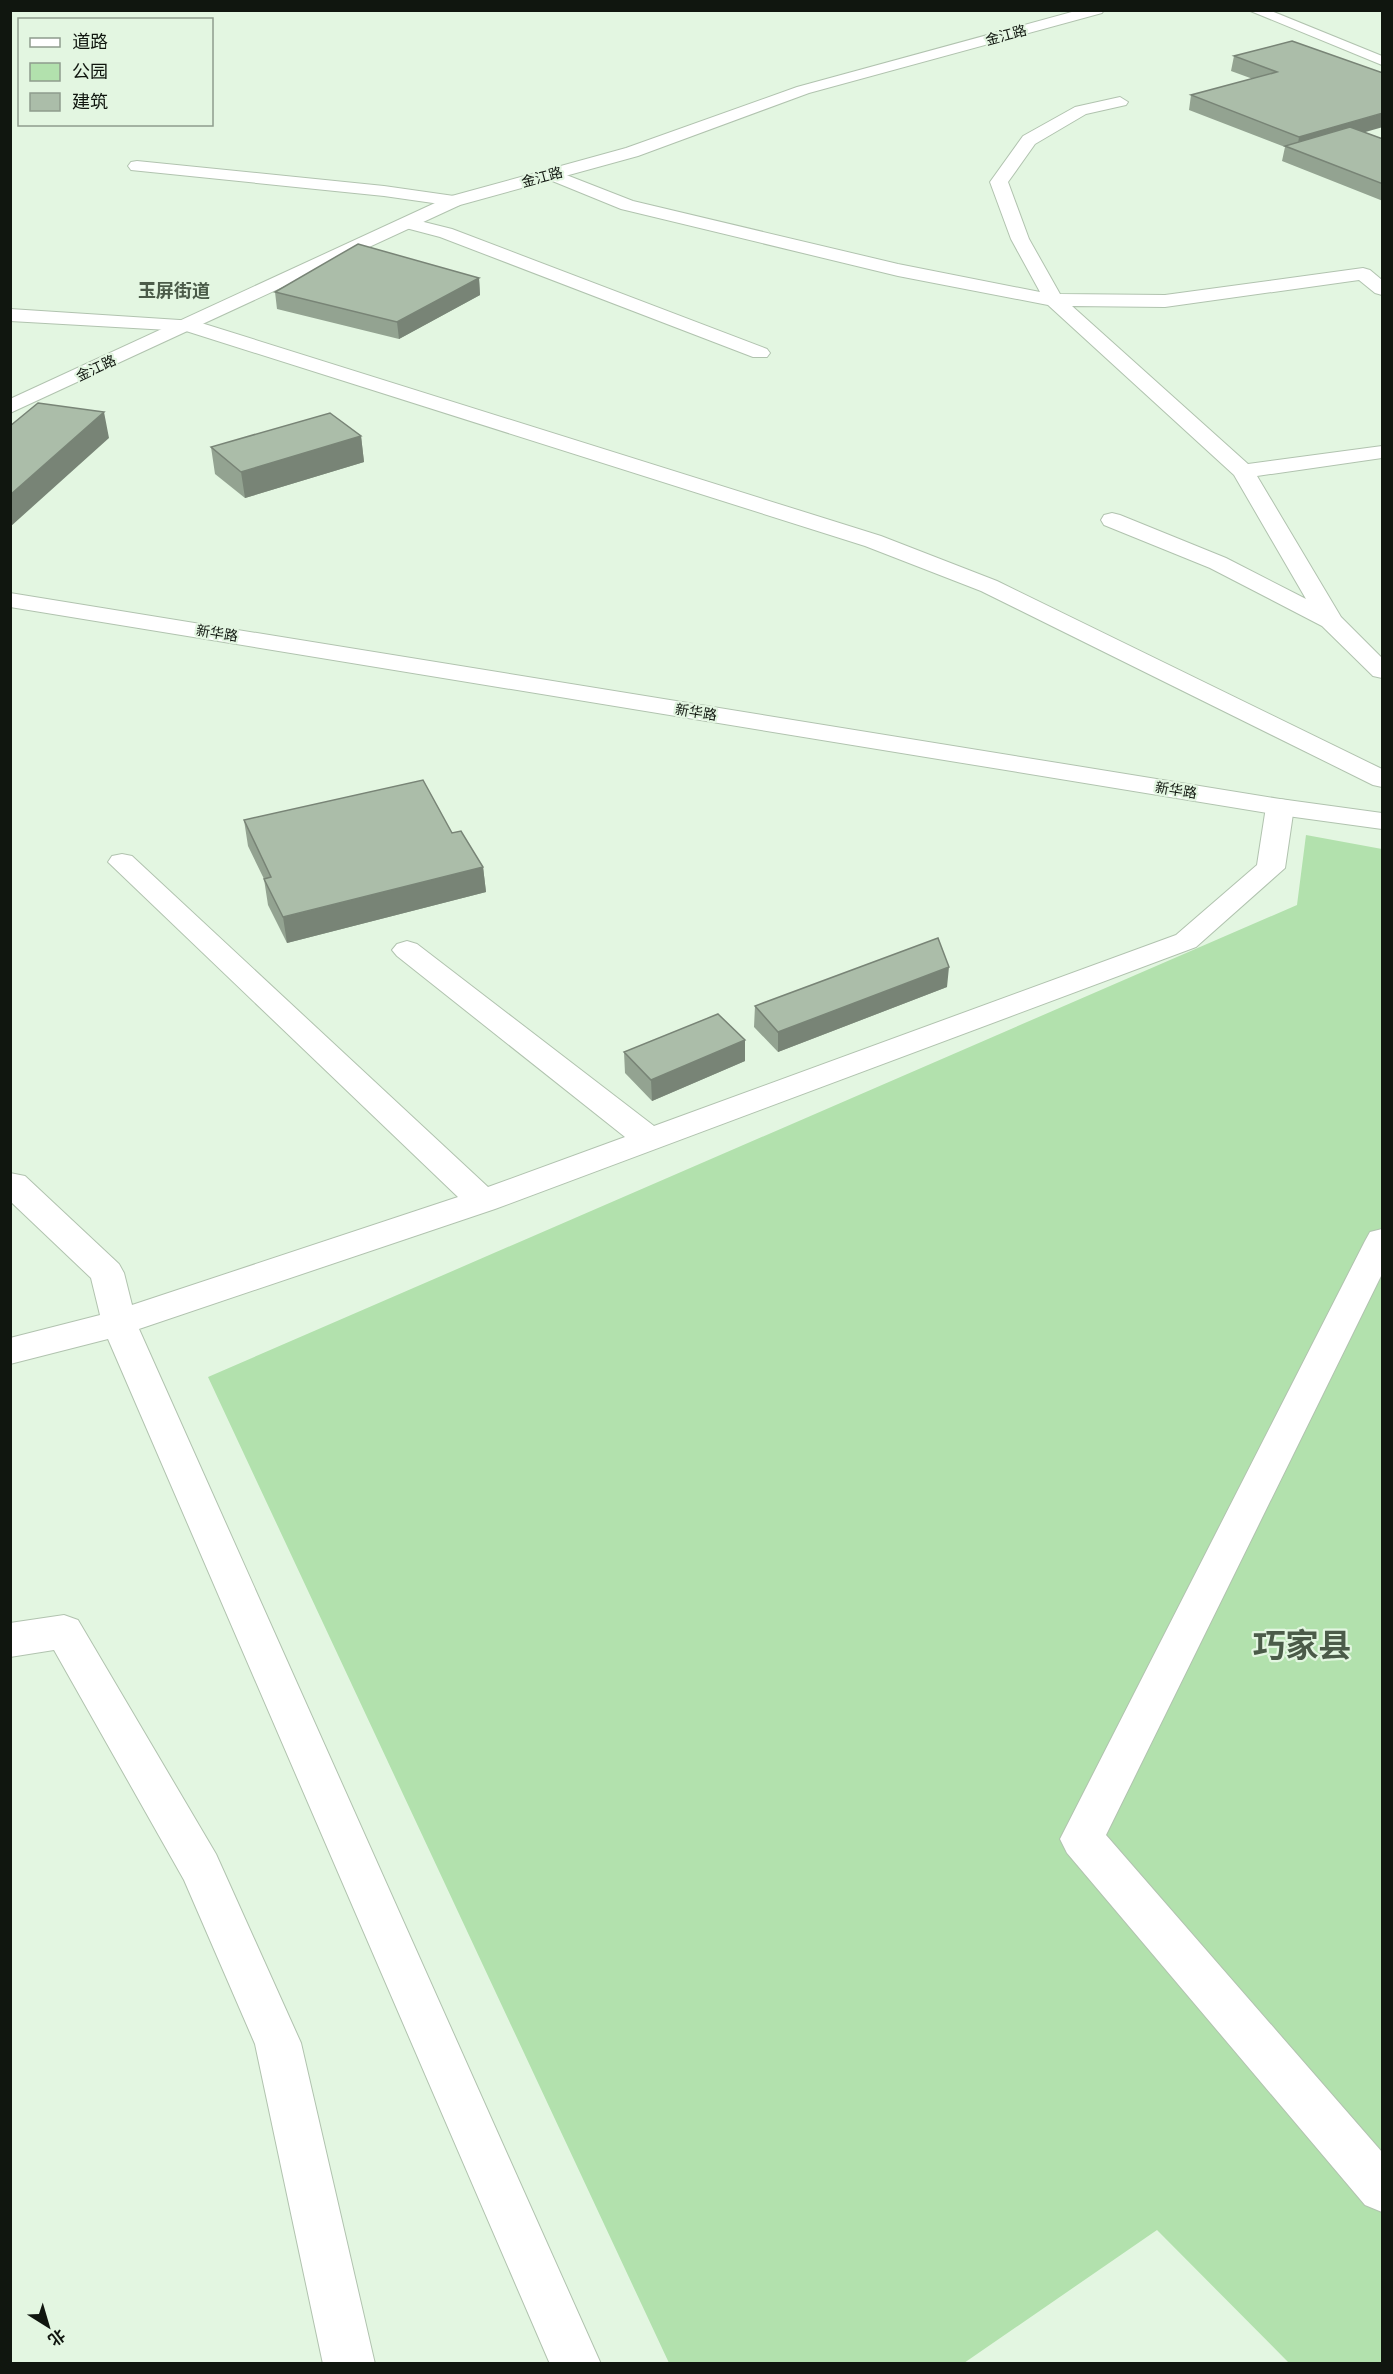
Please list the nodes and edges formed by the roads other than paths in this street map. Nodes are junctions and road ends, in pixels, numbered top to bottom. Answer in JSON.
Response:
{"nodes":[{"id":1,"x":1097,"y":10,"type":"edge"},
{"id":2,"x":1256,"y":10,"type":"edge"},
{"id":3,"x":1291,"y":10,"type":"edge"},
{"id":4,"x":1383,"y":47,"type":"edge"},
{"id":5,"x":1383,"y":61,"type":"edge"},
{"id":6,"x":1120,"y":102,"type":"dead end"},
{"id":7,"x":137,"y":166,"type":"dead end"},
{"id":8,"x":550,"y":174,"type":"junction"},
{"id":9,"x":454,"y":201,"type":"junction"},
{"id":10,"x":408,"y":222,"type":"junction"},
{"id":11,"x":1383,"y":289,"type":"edge"},
{"id":12,"x":1054,"y":300,"type":"junction"},
{"id":13,"x":10,"y":315,"type":"edge"},
{"id":14,"x":188,"y":325,"type":"junction"},
{"id":15,"x":760,"y":353,"type":"dead end"},
{"id":16,"x":10,"y":407,"type":"edge"},
{"id":17,"x":1383,"y":452,"type":"edge"},
{"id":18,"x":1243,"y":471,"type":"junction"},
{"id":19,"x":1112,"y":520,"type":"dead end"},
{"id":20,"x":10,"y":600,"type":"edge"},
{"id":21,"x":1331,"y":621,"type":"junction"},
{"id":22,"x":1383,"y":671,"type":"edge"},
{"id":23,"x":1383,"y":779,"type":"edge"},
{"id":24,"x":1280,"y":807,"type":"junction"},
{"id":25,"x":1383,"y":821,"type":"edge"},
{"id":26,"x":122,"y":862,"type":"dead end"},
{"id":27,"x":407,"y":950,"type":"dead end"},
{"id":28,"x":650,"y":1139,"type":"junction"},
{"id":29,"x":13,"y":1184,"type":"dead end"},
{"id":30,"x":483,"y":1201,"type":"junction"},
{"id":31,"x":1383,"y":1241,"type":"edge"},
{"id":32,"x":119,"y":1323,"type":"junction"},
{"id":33,"x":10,"y":1352,"type":"edge"},
{"id":34,"x":10,"y":1640,"type":"edge"},
{"id":35,"x":1383,"y":2188,"type":"edge"},
{"id":36,"x":349,"y":2364,"type":"edge"},
{"id":37,"x":576,"y":2364,"type":"edge"}],
"edges":[{"from":1,"to":8,"type":"street","name":"金江路"},
{"from":2,"to":5,"type":"street"},
{"from":3,"to":4,"type":"street"},
{"from":6,"to":12,"type":"street"},
{"from":7,"to":9,"type":"street"},
{"from":8,"to":9,"type":"street","name":"金江路"},
{"from":8,"to":12,"type":"street"},
{"from":9,"to":10,"type":"street","name":"金江路"},
{"from":10,"to":14,"type":"street","name":"金江路"},
{"from":10,"to":15,"type":"street"},
{"from":11,"to":12,"type":"street"},
{"from":12,"to":18,"type":"street"},
{"from":13,"to":14,"type":"street"},
{"from":14,"to":16,"type":"street","name":"金江路"},
{"from":14,"to":23,"type":"street"},
{"from":17,"to":18,"type":"street"},
{"from":18,"to":21,"type":"street"},
{"from":19,"to":21,"type":"street"},
{"from":20,"to":24,"type":"street","name":"新华路"},
{"from":21,"to":22,"type":"street"},
{"from":24,"to":25,"type":"street","name":"新华路"},
{"from":24,"to":28,"type":"street"},
{"from":26,"to":30,"type":"street"},
{"from":27,"to":28,"type":"street"},
{"from":28,"to":30,"type":"street"},
{"from":29,"to":32,"type":"street"},
{"from":30,"to":32,"type":"street"},
{"from":31,"to":35,"type":"street"},
{"from":32,"to":33,"type":"street"},
{"from":32,"to":37,"type":"street"},
{"from":34,"to":36,"type":"street"}]}
